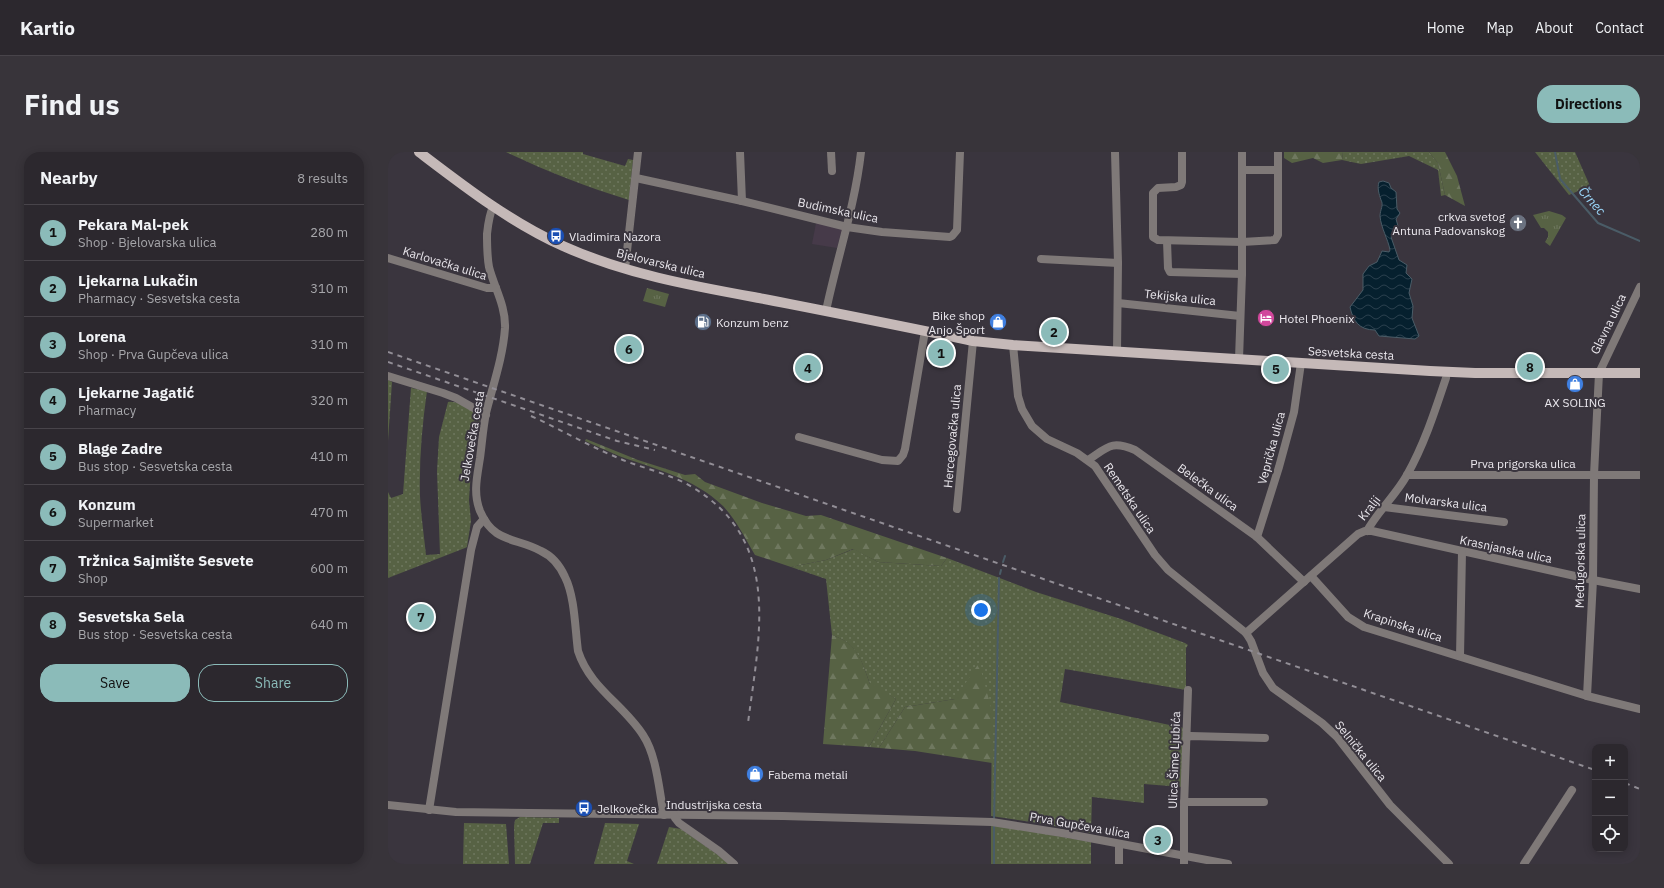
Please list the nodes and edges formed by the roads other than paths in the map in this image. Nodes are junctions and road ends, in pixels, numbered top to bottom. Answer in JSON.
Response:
{"nodes":[{"id":1,"x":419,"y":152,"type":"edge"},
{"id":2,"x":638,"y":152,"type":"edge"},
{"id":3,"x":740,"y":152,"type":"edge"},
{"id":4,"x":831,"y":152,"type":"edge"},
{"id":5,"x":861,"y":152,"type":"edge"},
{"id":6,"x":960,"y":152,"type":"edge"},
{"id":7,"x":1115,"y":152,"type":"edge"},
{"id":8,"x":1182,"y":152,"type":"edge"},
{"id":9,"x":1242,"y":152,"type":"edge"},
{"id":10,"x":1278,"y":152,"type":"edge"},
{"id":11,"x":1242,"y":170,"type":"junction"},
{"id":12,"x":1278,"y":170,"type":"junction"},
{"id":13,"x":832,"y":171,"type":"dead end"},
{"id":14,"x":636,"y":178,"type":"junction"},
{"id":15,"x":742,"y":201,"type":"junction"},
{"id":16,"x":493,"y":208,"type":"junction"},
{"id":17,"x":847,"y":227,"type":"junction"},
{"id":18,"x":1167,"y":241,"type":"junction"},
{"id":19,"x":1242,"y":242,"type":"junction"},
{"id":20,"x":388,"y":258,"type":"edge"},
{"id":21,"x":1041,"y":259,"type":"dead end"},
{"id":22,"x":1118,"y":263,"type":"junction"},
{"id":23,"x":625,"y":269,"type":"junction"},
{"id":24,"x":1242,"y":274,"type":"junction"},
{"id":25,"x":1640,"y":287,"type":"edge"},
{"id":26,"x":496,"y":288,"type":"junction"},
{"id":27,"x":1118,"y":303,"type":"junction"},
{"id":28,"x":827,"y":308,"type":"junction"},
{"id":29,"x":1240,"y":316,"type":"junction"},
{"id":30,"x":925,"y":331,"type":"junction"},
{"id":31,"x":973,"y":341,"type":"junction"},
{"id":32,"x":1013,"y":346,"type":"junction"},
{"id":33,"x":1117,"y":352,"type":"junction"},
{"id":34,"x":1239,"y":359,"type":"junction"},
{"id":35,"x":1301,"y":363,"type":"junction"},
{"id":36,"x":1599,"y":373,"type":"junction"},
{"id":37,"x":1640,"y":373,"type":"edge"},
{"id":38,"x":388,"y":376,"type":"edge"},
{"id":39,"x":1446,"y":378,"type":"dead end"},
{"id":40,"x":486,"y":415,"type":"junction"},
{"id":41,"x":799,"y":437,"type":"dead end"},
{"id":42,"x":1088,"y":460,"type":"junction"},
{"id":43,"x":1407,"y":475,"type":"junction"},
{"id":44,"x":1594,"y":475,"type":"junction"},
{"id":45,"x":1640,"y":475,"type":"edge"},
{"id":46,"x":1384,"y":507,"type":"junction"},
{"id":47,"x":957,"y":509,"type":"dead end"},
{"id":48,"x":484,"y":519,"type":"junction"},
{"id":49,"x":1504,"y":522,"type":"dead end"},
{"id":50,"x":1367,"y":530,"type":"junction"},
{"id":51,"x":1257,"y":537,"type":"junction"},
{"id":52,"x":1462,"y":552,"type":"junction"},
{"id":53,"x":1311,"y":576,"type":"junction"},
{"id":54,"x":1593,"y":580,"type":"junction"},
{"id":55,"x":1304,"y":582,"type":"junction"},
{"id":56,"x":1640,"y":589,"type":"edge"},
{"id":57,"x":1246,"y":633,"type":"junction"},
{"id":58,"x":1460,"y":656,"type":"junction"},
{"id":59,"x":1188,"y":690,"type":"dead end"},
{"id":60,"x":1587,"y":696,"type":"junction"},
{"id":61,"x":1640,"y":709,"type":"edge"},
{"id":62,"x":1187,"y":737,"type":"junction"},
{"id":63,"x":1265,"y":738,"type":"dead end"},
{"id":64,"x":1572,"y":790,"type":"dead end"},
{"id":65,"x":1184,"y":802,"type":"junction"},
{"id":66,"x":1264,"y":802,"type":"dead end"},
{"id":67,"x":388,"y":805,"type":"edge"},
{"id":68,"x":429,"y":810,"type":"junction"},
{"id":69,"x":664,"y":815,"type":"junction"},
{"id":70,"x":674,"y":815,"type":"junction"},
{"id":71,"x":995,"y":822,"type":"joint"},
{"id":72,"x":1119,"y":844,"type":"junction"},
{"id":73,"x":1184,"y":860,"type":"edge"},
{"id":74,"x":734,"y":864,"type":"edge"},
{"id":75,"x":1119,"y":864,"type":"edge"},
{"id":76,"x":1228,"y":864,"type":"edge"},
{"id":77,"x":1449,"y":864,"type":"edge"},
{"id":78,"x":1524,"y":864,"type":"edge"}],
"edges":[{"from":1,"to":16,"type":"main road","name":"Bjelovarska ulica"},
{"from":2,"to":14,"type":"street"},
{"from":3,"to":15,"type":"street"},
{"from":4,"to":13,"type":"street"},
{"from":5,"to":17,"type":"street"},
{"from":6,"to":17,"type":"street","name":"Budimska ulica"},
{"from":7,"to":22,"type":"street"},
{"from":8,"to":18,"type":"street"},
{"from":9,"to":11,"type":"street"},
{"from":10,"to":12,"type":"street"},
{"from":11,"to":12,"type":"street"},
{"from":11,"to":19,"type":"street"},
{"from":12,"to":19,"type":"street"},
{"from":14,"to":15,"type":"street","name":"Budimska ulica"},
{"from":14,"to":23,"type":"street"},
{"from":15,"to":17,"type":"street","name":"Budimska ulica"},
{"from":16,"to":23,"type":"main road","name":"Bjelovarska ulica"},
{"from":16,"to":26,"type":"street","name":"Jelkovečka cesta"},
{"from":17,"to":28,"type":"street"},
{"from":18,"to":19,"type":"street"},
{"from":18,"to":24,"type":"street"},
{"from":19,"to":24,"type":"street"},
{"from":20,"to":26,"type":"street","name":"Karlovačka ulica"},
{"from":21,"to":22,"type":"street"},
{"from":22,"to":27,"type":"street"},
{"from":23,"to":28,"type":"main road","name":"Bjelovarska ulica"},
{"from":24,"to":29,"type":"street"},
{"from":25,"to":36,"type":"street","name":"Glavna ulica"},
{"from":26,"to":40,"type":"street","name":"Jelkovečka cesta"},
{"from":27,"to":29,"type":"street","name":"Tekijska ulica"},
{"from":27,"to":33,"type":"street"},
{"from":28,"to":30,"type":"main road","name":"Bjelovarska ulica"},
{"from":29,"to":34,"type":"street"},
{"from":30,"to":31,"type":"main road","name":"Bjelovarska ulica"},
{"from":30,"to":41,"type":"street"},
{"from":31,"to":32,"type":"main road","name":"Bjelovarska ulica"},
{"from":31,"to":47,"type":"street","name":"Hercegovačka ulica"},
{"from":32,"to":33,"type":"main road","name":"Sesvetska cesta"},
{"from":32,"to":42,"type":"street","name":"Remetska ulica"},
{"from":33,"to":34,"type":"main road","name":"Sesvetska cesta"},
{"from":34,"to":35,"type":"main road","name":"Sesvetska cesta"},
{"from":35,"to":36,"type":"main road","name":"Sesvetska cesta"},
{"from":35,"to":51,"type":"street","name":"Veprička ulica"},
{"from":36,"to":37,"type":"main road","name":"Sesvetska cesta"},
{"from":36,"to":44,"type":"street","name":"Međugorska ulica"},
{"from":38,"to":40,"type":"street"},
{"from":39,"to":43,"type":"street","name":"Kralji"},
{"from":40,"to":48,"type":"street","name":"Jelkovečka cesta"},
{"from":42,"to":51,"type":"street","name":"Belečka ulica"},
{"from":42,"to":57,"type":"street","name":"Remetska ulica"},
{"from":43,"to":44,"type":"street","name":"Prva prigorska ulica"},
{"from":43,"to":46,"type":"street","name":"Kralji"},
{"from":44,"to":45,"type":"street","name":"Prva prigorska ulica"},
{"from":44,"to":54,"type":"street","name":"Međugorska ulica"},
{"from":46,"to":49,"type":"street","name":"Molvarska ulica"},
{"from":46,"to":50,"type":"street","name":"Kralji"},
{"from":48,"to":68,"type":"street"},
{"from":48,"to":69,"type":"street","name":"Jelkovečka cesta"},
{"from":50,"to":52,"type":"street","name":"Krasnjanska ulica"},
{"from":50,"to":53,"type":"street","name":"Kralji"},
{"from":51,"to":55,"type":"street","name":"Belečka ulica"},
{"from":52,"to":54,"type":"street","name":"Krasnjanska ulica"},
{"from":52,"to":58,"type":"street","name":"Krapinska ulica"},
{"from":53,"to":55,"type":"street","name":"Kralji"},
{"from":53,"to":58,"type":"street","name":"Krapinska ulica"},
{"from":54,"to":56,"type":"street","name":"Krasnjanska ulica"},
{"from":54,"to":60,"type":"street","name":"Međugorska ulica"},
{"from":55,"to":57,"type":"street","name":"Kralji"},
{"from":57,"to":77,"type":"street","name":"Selnička ulica"},
{"from":58,"to":60,"type":"street","name":"Krapinska ulica"},
{"from":59,"to":62,"type":"street","name":"Ulica Šime Ljubića"},
{"from":60,"to":61,"type":"street"},
{"from":62,"to":63,"type":"street"},
{"from":62,"to":65,"type":"street","name":"Ulica Šime Ljubića"},
{"from":64,"to":78,"type":"street"},
{"from":65,"to":66,"type":"street"},
{"from":65,"to":73,"type":"street","name":"Ulica Šime Ljubića"},
{"from":67,"to":68,"type":"street","name":"Industrijska cesta"},
{"from":68,"to":69,"type":"street","name":"Industrijska cesta"},
{"from":69,"to":70,"type":"street","name":"Industrijska cesta"},
{"from":70,"to":71,"type":"street","name":"Industrijska cesta"},
{"from":70,"to":74,"type":"street"},
{"from":71,"to":72,"type":"street","name":"Prva Gupčeva ulica"},
{"from":72,"to":73,"type":"street","name":"Prva Gupčeva ulica"},
{"from":72,"to":75,"type":"street"},
{"from":73,"to":76,"type":"street","name":"Prva Gupčeva ulica"}]}
